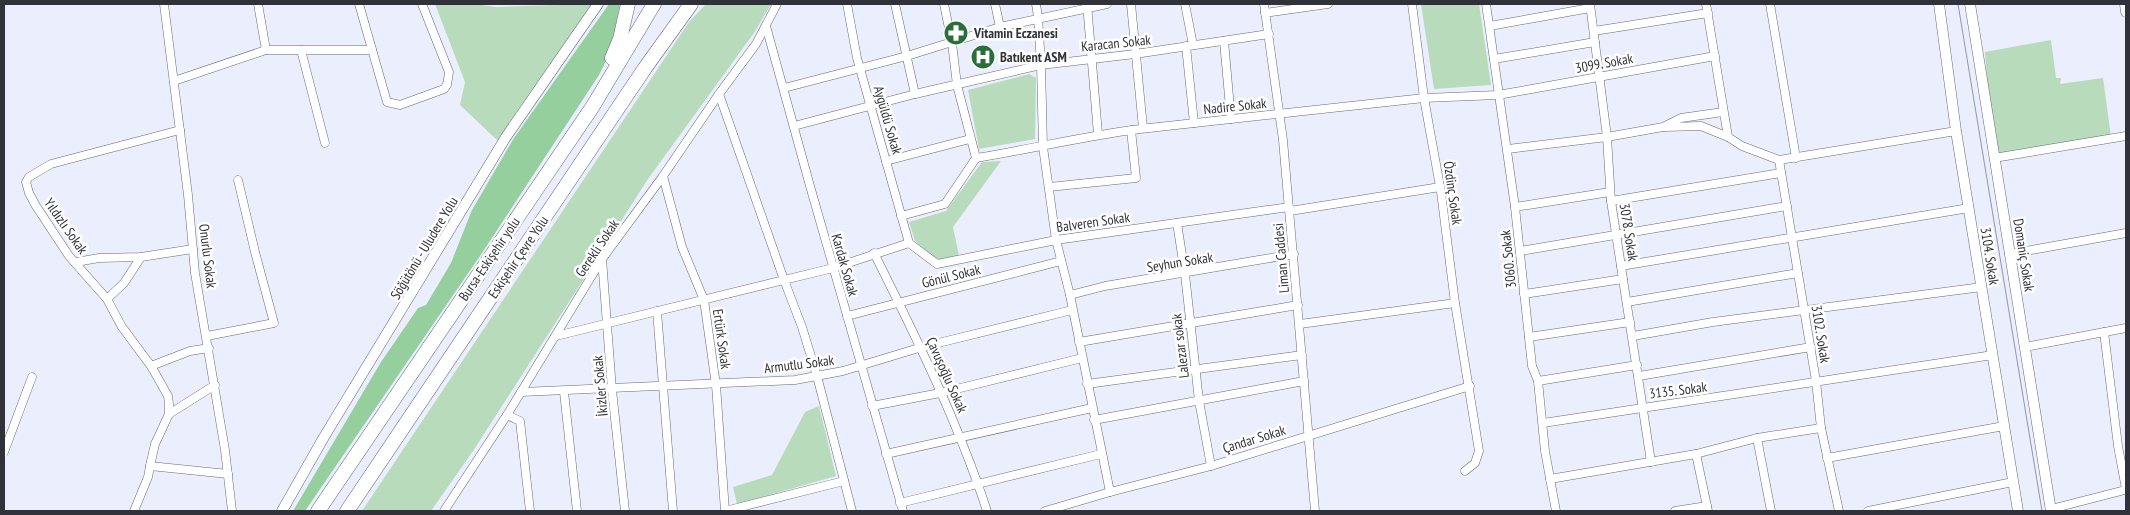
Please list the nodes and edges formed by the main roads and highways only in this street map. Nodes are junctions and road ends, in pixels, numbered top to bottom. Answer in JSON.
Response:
{"nodes":[{"id":1,"x":628,"y":4,"type":"edge"},
{"id":2,"x":654,"y":4,"type":"edge"},
{"id":3,"x":691,"y":6,"type":"edge"},
{"id":4,"x":593,"y":106,"type":"junction"},
{"id":5,"x":318,"y":511,"type":"edge"},
{"id":6,"x":347,"y":511,"type":"edge"}],
"edges":[{"from":1,"to":4,"type":"highway"},
{"from":2,"to":4,"type":"highway","name":"Bursa-Eskişehir yolu"},
{"from":3,"to":6,"type":"highway","name":"Eskişehir Çevre Yolu"},
{"from":4,"to":5,"type":"highway","name":"Bursa-Eskişehir yolu"}]}
